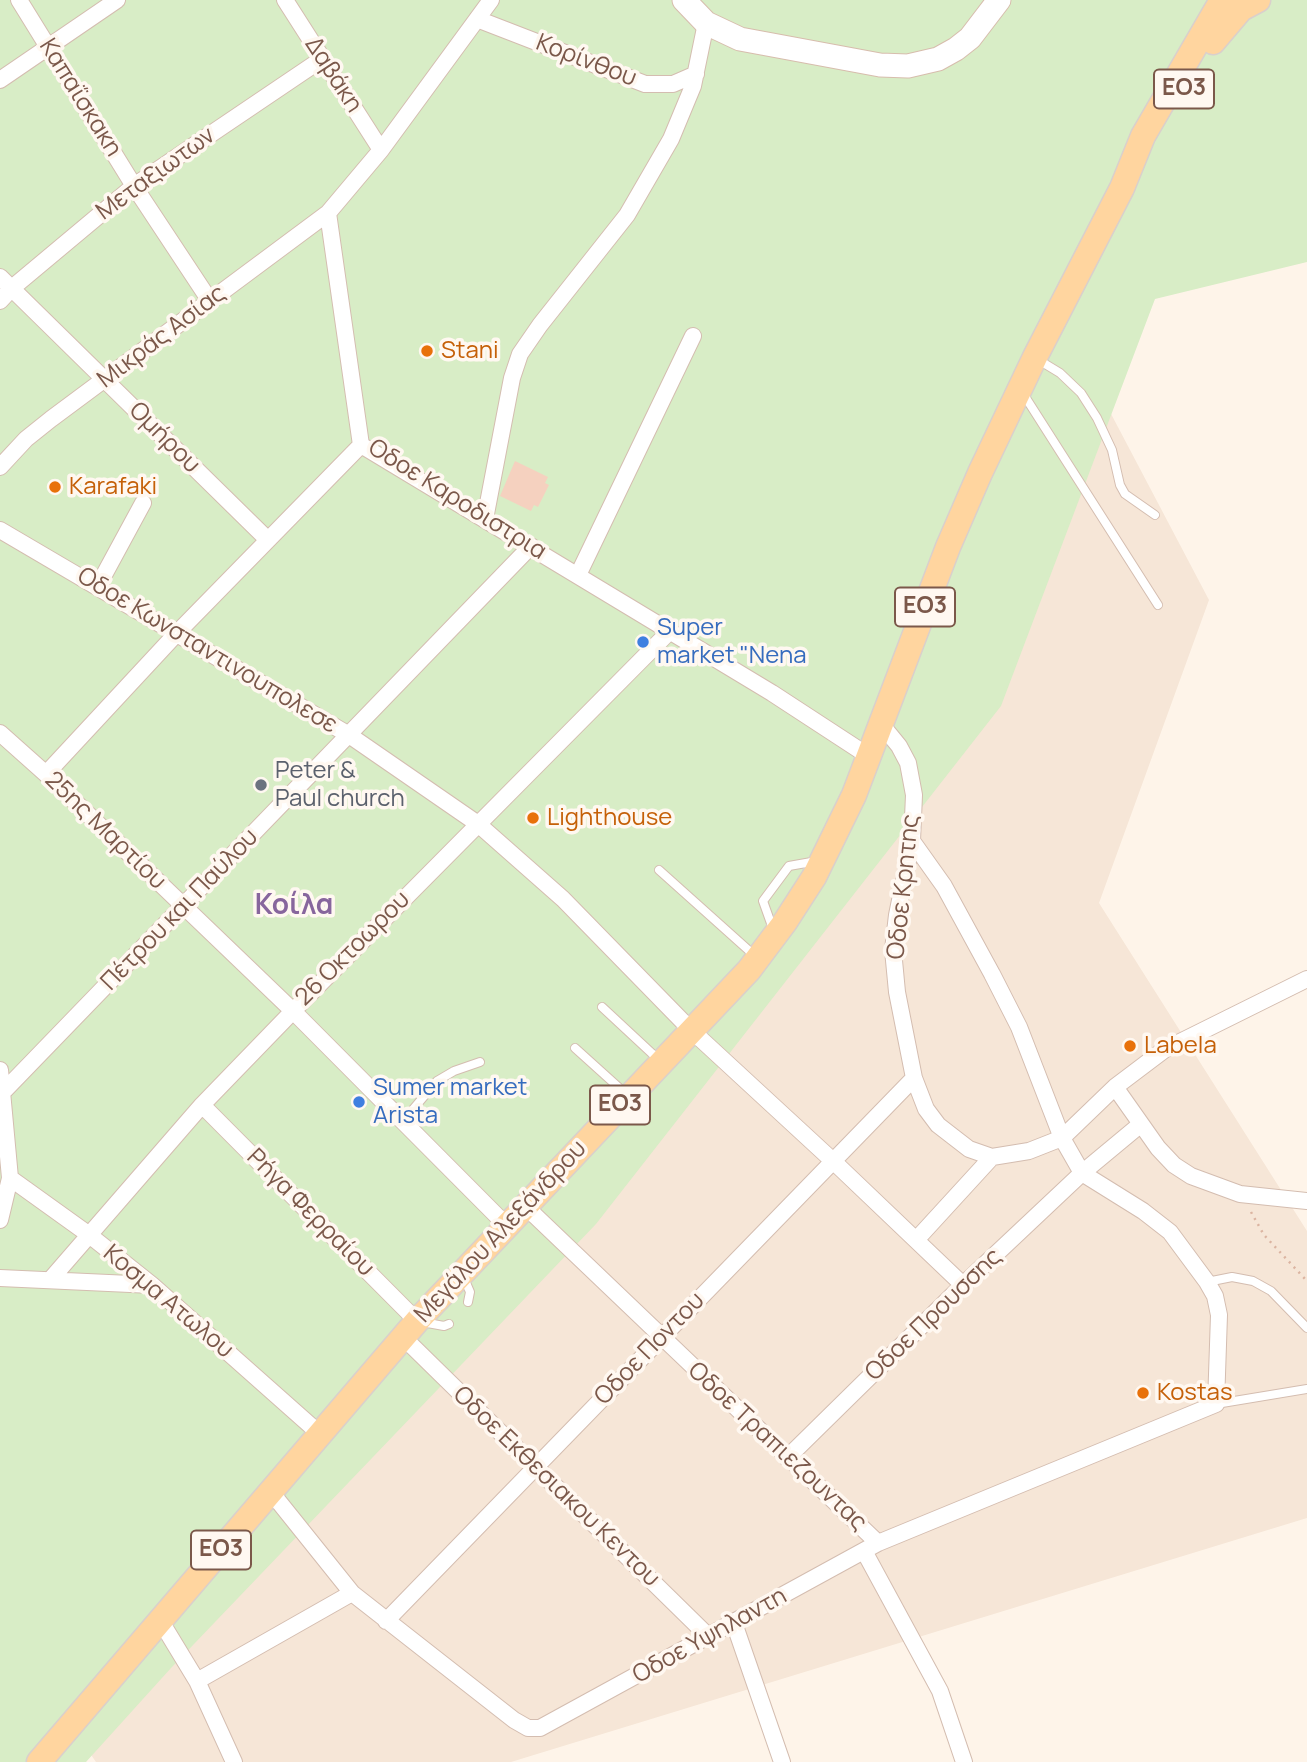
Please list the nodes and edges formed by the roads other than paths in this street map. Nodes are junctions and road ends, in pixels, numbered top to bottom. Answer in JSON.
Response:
{"nodes":[{"id":1,"x":19,"y":0,"type":"edge"},
{"id":2,"x":117,"y":0,"type":"edge"},
{"id":3,"x":285,"y":0,"type":"edge"},
{"id":4,"x":492,"y":0,"type":"edge"},
{"id":5,"x":684,"y":0,"type":"edge"},
{"id":6,"x":999,"y":0,"type":"edge"},
{"id":7,"x":1222,"y":0,"type":"edge"},
{"id":8,"x":1258,"y":0,"type":"edge"},
{"id":9,"x":477,"y":19,"type":"junction"},
{"id":10,"x":706,"y":23,"type":"junction"},
{"id":11,"x":47,"y":46,"type":"junction"},
{"id":12,"x":321,"y":59,"type":"junction"},
{"id":13,"x":696,"y":74,"type":"junction"},
{"id":14,"x":0,"y":80,"type":"edge"},
{"id":15,"x":382,"y":150,"type":"junction"},
{"id":16,"x":134,"y":186,"type":"junction"},
{"id":17,"x":1122,"y":188,"type":"junction"},
{"id":18,"x":328,"y":213,"type":"junction"},
{"id":19,"x":6,"y":283,"type":"edge"},
{"id":20,"x":0,"y":301,"type":"edge"},
{"id":21,"x":210,"y":302,"type":"junction"},
{"id":22,"x":693,"y":336,"type":"dead end"},
{"id":23,"x":1035,"y":357,"type":"junction"},
{"id":24,"x":105,"y":379,"type":"junction"},
{"id":25,"x":1020,"y":389,"type":"junction"},
{"id":26,"x":361,"y":444,"type":"junction"},
{"id":27,"x":0,"y":467,"type":"edge"},
{"id":28,"x":143,"y":503,"type":"dead end"},
{"id":29,"x":1155,"y":515,"type":"dead end"},
{"id":30,"x":485,"y":519,"type":"junction"},
{"id":31,"x":0,"y":530,"type":"edge"},
{"id":32,"x":268,"y":540,"type":"junction"},
{"id":33,"x":531,"y":546,"type":"junction"},
{"id":34,"x":578,"y":575,"type":"junction"},
{"id":35,"x":98,"y":586,"type":"junction"},
{"id":36,"x":1158,"y":605,"type":"dead end"},
{"id":37,"x":669,"y":632,"type":"junction"},
{"id":38,"x":177,"y":633,"type":"junction"},
{"id":39,"x":881,"y":724,"type":"junction"},
{"id":40,"x":0,"y":733,"type":"edge"},
{"id":41,"x":349,"y":735,"type":"junction"},
{"id":42,"x":870,"y":757,"type":"junction"},
{"id":43,"x":46,"y":774,"type":"junction"},
{"id":44,"x":478,"y":824,"type":"junction"},
{"id":45,"x":912,"y":841,"type":"junction"},
{"id":46,"x":659,"y":870,"type":"dead end"},
{"id":47,"x":183,"y":907,"type":"junction"},
{"id":48,"x":757,"y":958,"type":"junction"},
{"id":49,"x":1307,"y":979,"type":"edge"},
{"id":50,"x":602,"y":1007,"type":"dead end"},
{"id":51,"x":293,"y":1011,"type":"junction"},
{"id":52,"x":691,"y":1030,"type":"junction"},
{"id":53,"x":575,"y":1048,"type":"dead end"},
{"id":54,"x":480,"y":1062,"type":"dead end"},
{"id":55,"x":661,"y":1062,"type":"junction"},
{"id":56,"x":0,"y":1070,"type":"edge"},
{"id":57,"x":914,"y":1078,"type":"junction"},
{"id":58,"x":1115,"y":1087,"type":"junction"},
{"id":59,"x":3,"y":1092,"type":"junction"},
{"id":60,"x":629,"y":1096,"type":"junction"},
{"id":61,"x":202,"y":1105,"type":"junction"},
{"id":62,"x":403,"y":1121,"type":"junction"},
{"id":63,"x":1140,"y":1124,"type":"junction"},
{"id":64,"x":1062,"y":1138,"type":"junction"},
{"id":65,"x":992,"y":1157,"type":"junction"},
{"id":66,"x":833,"y":1161,"type":"junction"},
{"id":67,"x":1082,"y":1173,"type":"junction"},
{"id":68,"x":10,"y":1178,"type":"junction"},
{"id":69,"x":1307,"y":1202,"type":"edge"},
{"id":70,"x":525,"y":1206,"type":"junction"},
{"id":71,"x":0,"y":1220,"type":"edge"},
{"id":72,"x":507,"y":1226,"type":"junction"},
{"id":73,"x":88,"y":1234,"type":"junction"},
{"id":74,"x":916,"y":1240,"type":"junction"},
{"id":75,"x":462,"y":1274,"type":"junction"},
{"id":76,"x":0,"y":1278,"type":"edge"},
{"id":77,"x":51,"y":1279,"type":"junction"},
{"id":78,"x":1207,"y":1282,"type":"junction"},
{"id":79,"x":152,"y":1285,"type":"junction"},
{"id":80,"x":962,"y":1285,"type":"junction"},
{"id":81,"x":468,"y":1301,"type":"dead end"},
{"id":82,"x":449,"y":1324,"type":"dead end"},
{"id":83,"x":1307,"y":1328,"type":"edge"},
{"id":84,"x":410,"y":1329,"type":"junction"},
{"id":85,"x":661,"y":1337,"type":"junction"},
{"id":86,"x":1307,"y":1389,"type":"edge"},
{"id":87,"x":1216,"y":1404,"type":"junction"},
{"id":88,"x":320,"y":1434,"type":"junction"},
{"id":89,"x":787,"y":1458,"type":"junction"},
{"id":90,"x":536,"y":1467,"type":"junction"},
{"id":91,"x":271,"y":1492,"type":"junction"},
{"id":92,"x":871,"y":1547,"type":"junction"},
{"id":93,"x":352,"y":1593,"type":"junction"},
{"id":94,"x":160,"y":1620,"type":"junction"},
{"id":95,"x":386,"y":1621,"type":"junction"},
{"id":96,"x":734,"y":1623,"type":"junction"},
{"id":97,"x":709,"y":1637,"type":"junction"},
{"id":98,"x":197,"y":1681,"type":"junction"},
{"id":99,"x":47,"y":1758,"type":"edge"},
{"id":100,"x":234,"y":1762,"type":"edge"},
{"id":101,"x":782,"y":1762,"type":"edge"},
{"id":102,"x":964,"y":1762,"type":"edge"}],
"edges":[{"from":1,"to":11,"type":"street","name":"Καπαΐσκακη"},
{"from":2,"to":11,"type":"street"},
{"from":3,"to":12,"type":"street","name":"Δαβάκη"},
{"from":4,"to":9,"type":"street"},
{"from":5,"to":10,"type":"main road"},
{"from":6,"to":10,"type":"main road"},
{"from":7,"to":17,"type":"main road","number":"ΕΟ3"},
{"from":8,"to":17,"type":"main road","number":"ΕΟ3"},
{"from":9,"to":13,"type":"street","name":"Κορίνθου"},
{"from":9,"to":15,"type":"street"},
{"from":10,"to":13,"type":"street"},
{"from":11,"to":14,"type":"street"},
{"from":11,"to":16,"type":"street","name":"Καπαΐσκακη"},
{"from":12,"to":15,"type":"street","name":"Δαβάκη"},
{"from":12,"to":16,"type":"street","name":"Μεταξιωτων"},
{"from":13,"to":30,"type":"street"},
{"from":15,"to":18,"type":"street"},
{"from":16,"to":19,"type":"street","name":"Μεταξιωτων"},
{"from":16,"to":21,"type":"street","name":"Καπαΐσκακη"},
{"from":17,"to":23,"type":"main road","number":"ΕΟ3"},
{"from":18,"to":21,"type":"street","name":"Μικράς Ασίας"},
{"from":18,"to":26,"type":"street","name":"Oδοε Καροδιστρια"},
{"from":19,"to":20,"type":"street","name":"Μεταξιωτων"},
{"from":19,"to":24,"type":"street","name":"Ομήρου"},
{"from":21,"to":24,"type":"street","name":"Μικράς Ασίας"},
{"from":22,"to":34,"type":"street"},
{"from":23,"to":25,"type":"main road","name":"Μεγάλου Αλεξάνδρου","number":"ΕΟ3"},
{"from":23,"to":29,"type":"lane"},
{"from":24,"to":27,"type":"street","name":"Μικράς Ασίας"},
{"from":24,"to":32,"type":"street","name":"Ομήρου"},
{"from":25,"to":36,"type":"lane"},
{"from":25,"to":39,"type":"main road","name":"Μεγάλου Αλεξάνδρου","number":"ΕΟ3"},
{"from":26,"to":30,"type":"street","name":"Oδοε Καροδιστρια"},
{"from":26,"to":32,"type":"street"},
{"from":28,"to":35,"type":"street"},
{"from":30,"to":33,"type":"street","name":"Oδοε Καροδιστρια"},
{"from":31,"to":35,"type":"street","name":"Oδοε Κωνσταντινουπολεσε"},
{"from":32,"to":38,"type":"street"},
{"from":33,"to":34,"type":"street","name":"Oδοε Καροδιστρια"},
{"from":33,"to":41,"type":"street","name":"Πέτρου και Παύλου"},
{"from":34,"to":37,"type":"street","name":"Oδοε Καροδιστρια"},
{"from":35,"to":38,"type":"street","name":"Oδοε Κωνσταντινουπολεσε"},
{"from":37,"to":42,"type":"street","name":"Oδοε Καροδιστρια"},
{"from":37,"to":44,"type":"street","name":"26 Οκτοωρου"},
{"from":38,"to":41,"type":"street","name":"Oδοε Κωνσταντινουπολεσε"},
{"from":38,"to":43,"type":"street"},
{"from":39,"to":42,"type":"main road","name":"Μεγάλου Αλεξάνδρου","number":"ΕΟ3"},
{"from":39,"to":45,"type":"street","name":"Oδοε Κρητης"},
{"from":40,"to":43,"type":"street","name":"25ης Μαρτίου"},
{"from":41,"to":44,"type":"street","name":"Oδοε Κωνσταντινουπολεσε"},
{"from":41,"to":47,"type":"street","name":"Πέτρου και Παύλου"},
{"from":42,"to":48,"type":"main road","name":"Μεγάλου Αλεξάνδρου","number":"ΕΟ3"},
{"from":43,"to":47,"type":"street","name":"25ης Μαρτίου"},
{"from":44,"to":51,"type":"street","name":"26 Οκτοωρου"},
{"from":44,"to":52,"type":"street","name":"Oδοε Κωνσταντινουπολεσε"},
{"from":45,"to":57,"type":"street","name":"Oδοε Κρητης"},
{"from":45,"to":64,"type":"street"},
{"from":46,"to":48,"type":"lane"},
{"from":47,"to":51,"type":"street","name":"25ης Μαρτίου"},
{"from":47,"to":59,"type":"street","name":"Πέτρου και Παύλου"},
{"from":48,"to":52,"type":"main road","name":"Μεγάλου Αλεξάνδρου","number":"ΕΟ3"},
{"from":49,"to":58,"type":"street"},
{"from":50,"to":55,"type":"lane"},
{"from":51,"to":61,"type":"street","name":"26 Οκτοωρου"},
{"from":51,"to":62,"type":"street","name":"25ης Μαρτίου"},
{"from":52,"to":55,"type":"main road","name":"Μεγάλου Αλεξάνδρου","number":"ΕΟ3"},
{"from":52,"to":66,"type":"street","name":"Oδοε Κωνσταντινουπολεσε"},
{"from":53,"to":60,"type":"lane"},
{"from":54,"to":62,"type":"lane"},
{"from":55,"to":60,"type":"main road","name":"Μεγάλου Αλεξάνδρου","number":"ΕΟ3"},
{"from":56,"to":59,"type":"street"},
{"from":57,"to":65,"type":"street","name":"Oδοε Κρητης"},
{"from":57,"to":66,"type":"street","name":"Oδοε Ποντου"},
{"from":58,"to":63,"type":"street"},
{"from":58,"to":64,"type":"street"},
{"from":59,"to":68,"type":"street"},
{"from":60,"to":70,"type":"main road","name":"Μεγάλου Αλεξάνδρου","number":"ΕΟ3"},
{"from":61,"to":73,"type":"street","name":"26 Οκτοωρου"},
{"from":61,"to":84,"type":"street","name":"Ρήγα Φερραίου"},
{"from":62,"to":72,"type":"street","name":"25ης Μαρτίου"},
{"from":63,"to":67,"type":"street","name":"Oδοε Προυσσης"},
{"from":63,"to":69,"type":"street"},
{"from":64,"to":65,"type":"street"},
{"from":64,"to":67,"type":"street"},
{"from":65,"to":74,"type":"street"},
{"from":66,"to":74,"type":"street","name":"Oδοε Κωνσταντινουπολεσε"},
{"from":66,"to":85,"type":"street","name":"Oδοε Ποντου"},
{"from":67,"to":78,"type":"street"},
{"from":67,"to":80,"type":"street","name":"Oδοε Προυσσης"},
{"from":68,"to":71,"type":"street"},
{"from":68,"to":73,"type":"street","name":"Κοσμα Ατωλου"},
{"from":70,"to":72,"type":"main road","name":"Μεγάλου Αλεξάνδρου","number":"ΕΟ3"},
{"from":70,"to":85,"type":"street","name":"Oδοε Τραπιεζουντας"},
{"from":72,"to":75,"type":"main road","name":"Μεγάλου Αλεξάνδρου","number":"ΕΟ3"},
{"from":73,"to":77,"type":"street","name":"26 Οκτοωρου"},
{"from":73,"to":79,"type":"street","name":"Κοσμα Ατωλου"},
{"from":74,"to":80,"type":"street","name":"Oδοε Κωνσταντινουπολεσε"},
{"from":75,"to":81,"type":"lane"},
{"from":75,"to":84,"type":"main road","name":"Μεγάλου Αλεξάνδρου","number":"ΕΟ3"},
{"from":76,"to":77,"type":"street"},
{"from":77,"to":79,"type":"street"},
{"from":78,"to":83,"type":"lane"},
{"from":78,"to":87,"type":"street"},
{"from":79,"to":88,"type":"street","name":"Κοσμα Ατωλου"},
{"from":80,"to":89,"type":"street","name":"Oδοε Προυσσης"},
{"from":82,"to":84,"type":"lane"},
{"from":84,"to":88,"type":"main road","name":"Μεγάλου Αλεξάνδρου","number":"ΕΟ3"},
{"from":84,"to":90,"type":"street","name":"Oδοε Εκθεσιακου Κεντου"},
{"from":85,"to":89,"type":"street","name":"Oδοε Τραπιεζουντας"},
{"from":85,"to":90,"type":"street","name":"Oδοε Ποντου"},
{"from":86,"to":87,"type":"lane"},
{"from":87,"to":92,"type":"street","name":"Oδοε Υψηλαντη"},
{"from":88,"to":91,"type":"main road","name":"Μεγάλου Αλεξάνδρου","number":"ΕΟ3"},
{"from":89,"to":92,"type":"street","name":"Oδοε Τραπιεζουντας"},
{"from":90,"to":95,"type":"street","name":"Oδοε Ποντου"},
{"from":90,"to":97,"type":"street","name":"Oδοε Εκθεσιακου Κεντου"},
{"from":91,"to":93,"type":"street","name":"Oδοε Υψηλαντη"},
{"from":91,"to":94,"type":"main road","name":"Μεγάλου Αλεξάνδρου","number":"ΕΟ3"},
{"from":92,"to":96,"type":"street","name":"Oδοε Υψηλαντη"},
{"from":92,"to":102,"type":"street","name":"Oδοε Τραπιεζουντας"},
{"from":93,"to":95,"type":"street","name":"Oδοε Υψηλαντη"},
{"from":93,"to":98,"type":"street"},
{"from":94,"to":98,"type":"street"},
{"from":94,"to":99,"type":"main road","name":"Μεγάλου Αλεξάνδρου","number":"ΕΟ3"},
{"from":95,"to":97,"type":"street","name":"Oδοε Υψηλαντη"},
{"from":96,"to":97,"type":"street","name":"Oδοε Υψηλαντη"},
{"from":96,"to":101,"type":"street"},
{"from":98,"to":100,"type":"street"}]}
